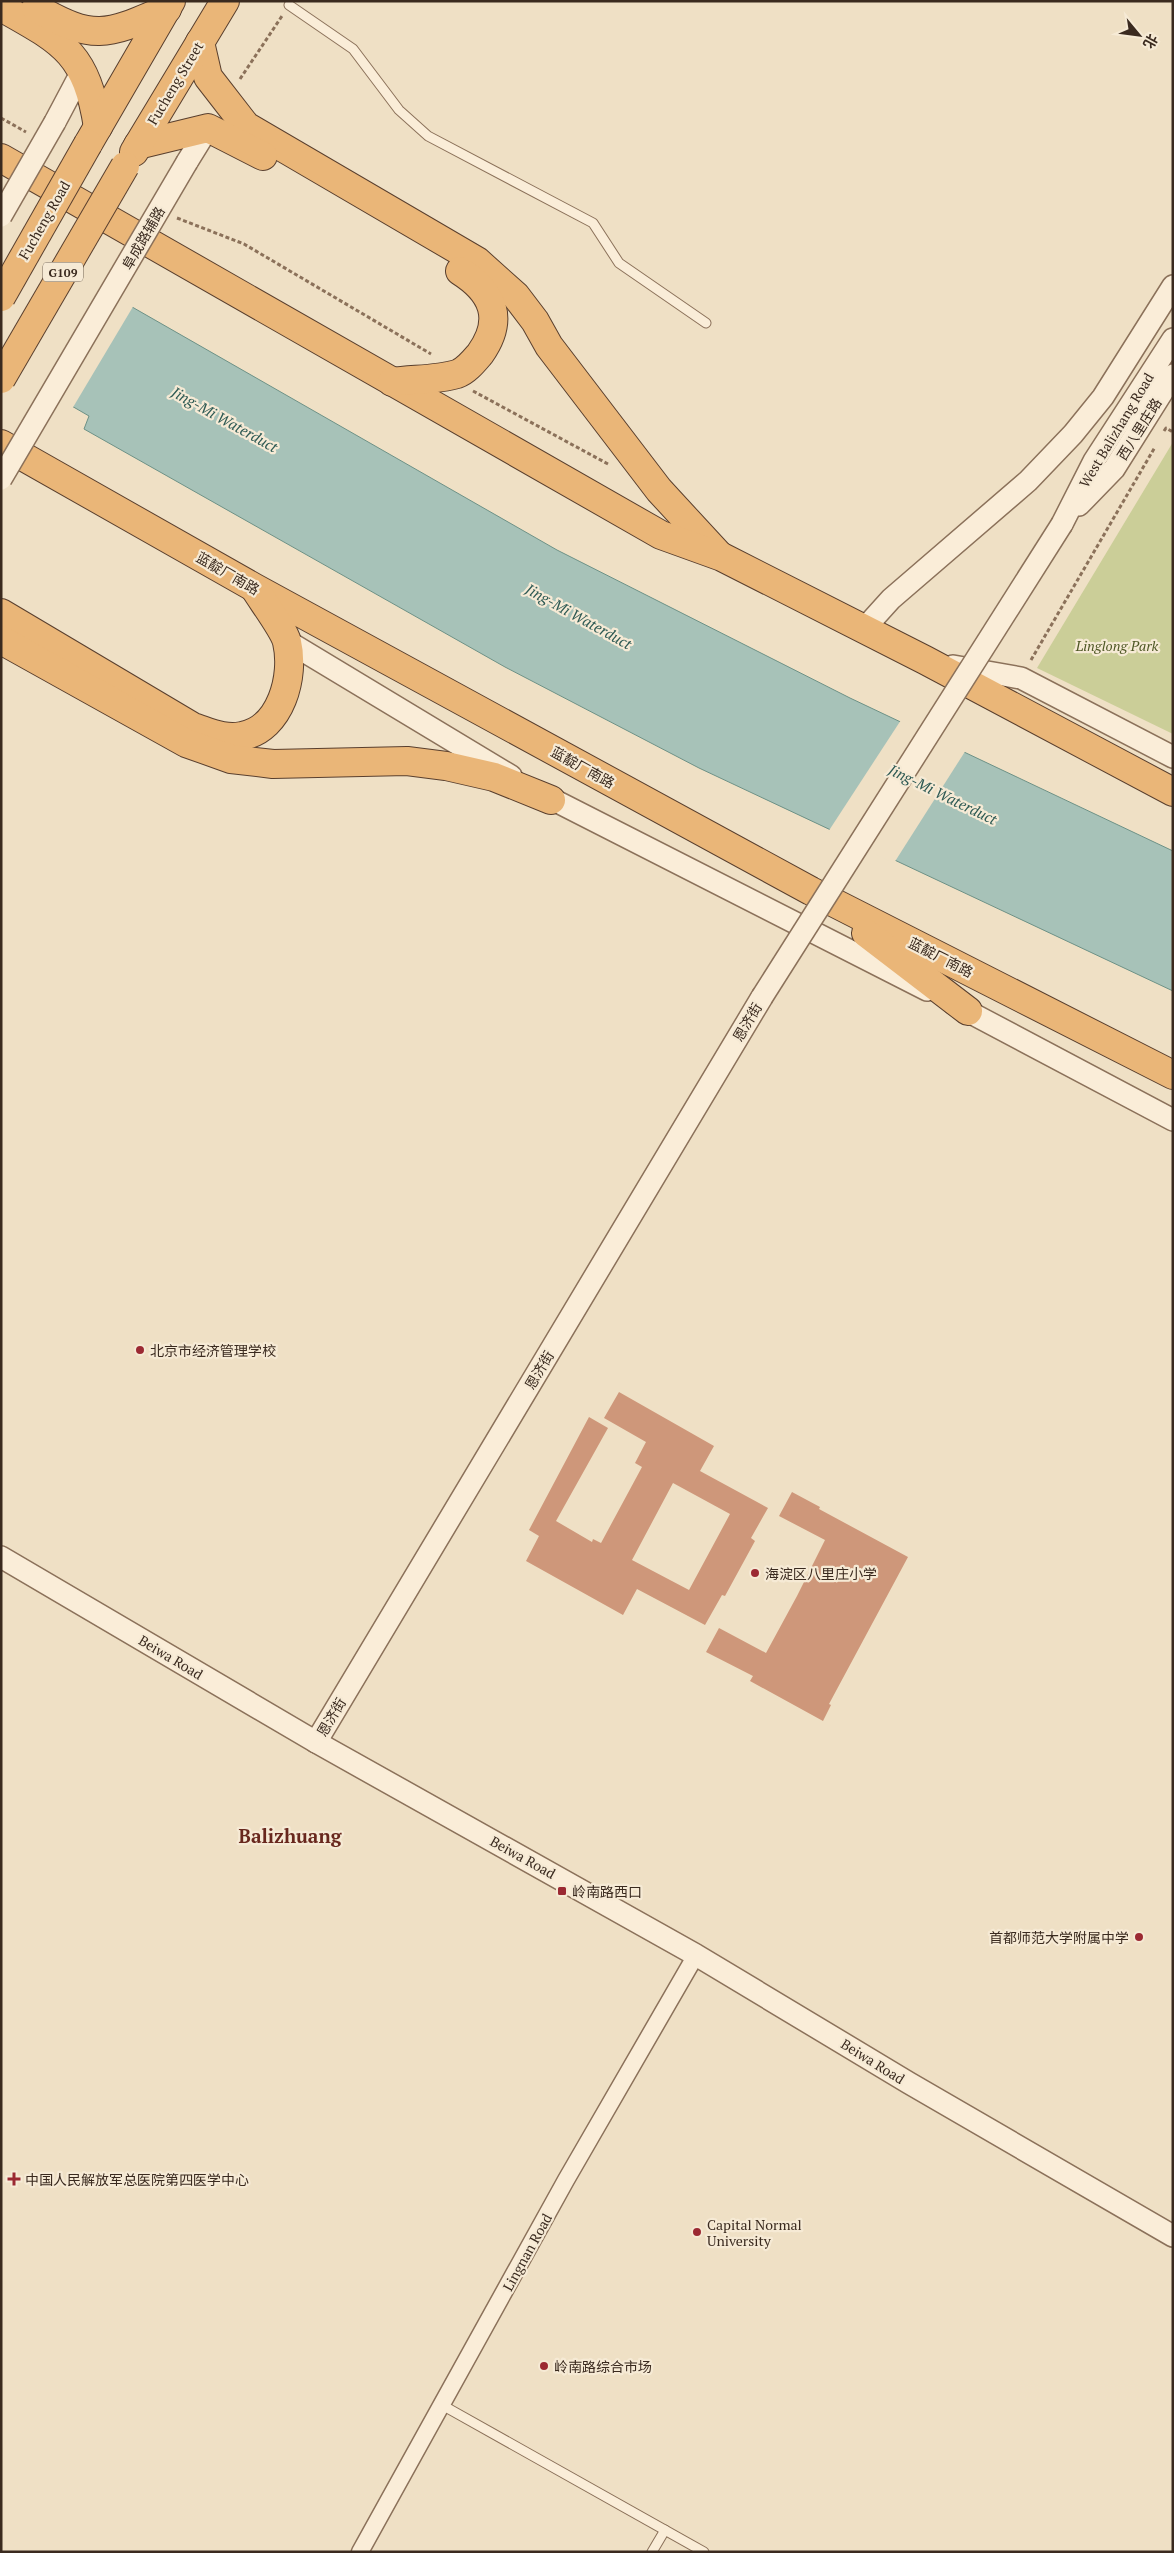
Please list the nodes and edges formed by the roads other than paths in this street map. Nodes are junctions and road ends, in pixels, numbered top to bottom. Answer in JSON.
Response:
{"nodes":[{"id":1,"x":25,"y":1,"type":"edge"},
{"id":2,"x":225,"y":1,"type":"edge"},
{"id":3,"x":169,"y":5,"type":"edge"},
{"id":4,"x":289,"y":5,"type":"road end"},
{"id":5,"x":1,"y":7,"type":"edge"},
{"id":6,"x":200,"y":42,"type":"junction"},
{"id":7,"x":82,"y":71,"type":"junction"},
{"id":8,"x":208,"y":128,"type":"junction"},
{"id":9,"x":93,"y":136,"type":"junction"},
{"id":10,"x":132,"y":155,"type":"junction"},
{"id":11,"x":1,"y":158,"type":"edge"},
{"id":12,"x":1,"y":216,"type":"edge"},
{"id":13,"x":1173,"y":286,"type":"edge"},
{"id":14,"x":1,"y":296,"type":"edge"},
{"id":15,"x":706,"y":323,"type":"dead end"},
{"id":16,"x":1173,"y":339,"type":"edge"},
{"id":17,"x":1173,"y":375,"type":"edge"},
{"id":18,"x":1,"y":379,"type":"edge"},
{"id":19,"x":392,"y":382,"type":"junction"},
{"id":20,"x":1,"y":444,"type":"edge"},
{"id":21,"x":1,"y":479,"type":"edge"},
{"id":22,"x":1062,"y":524,"type":"junction"},
{"id":23,"x":722,"y":558,"type":"junction"},
{"id":24,"x":254,"y":588,"type":"junction"},
{"id":25,"x":1,"y":613,"type":"edge"},
{"id":26,"x":862,"y":630,"type":"junction"},
{"id":27,"x":1,"y":640,"type":"edge"},
{"id":28,"x":287,"y":641,"type":"junction"},
{"id":29,"x":925,"y":660,"type":"junction"},
{"id":30,"x":1173,"y":757,"type":"edge"},
{"id":31,"x":1173,"y":792,"type":"edge"},
{"id":32,"x":551,"y":800,"type":"junction"},
{"id":33,"x":811,"y":891,"type":"junction"},
{"id":34,"x":968,"y":1011,"type":"junction"},
{"id":35,"x":1173,"y":1074,"type":"edge"},
{"id":36,"x":1173,"y":1120,"type":"edge"},
{"id":37,"x":1,"y":1557,"type":"edge"},
{"id":38,"x":316,"y":1742,"type":"junction"},
{"id":39,"x":696,"y":1954,"type":"junction"},
{"id":40,"x":1173,"y":2236,"type":"edge"},
{"id":41,"x":442,"y":2405,"type":"junction"},
{"id":42,"x":664,"y":2530,"type":"junction"},
{"id":43,"x":360,"y":2552,"type":"edge"},
{"id":44,"x":652,"y":2552,"type":"edge"},
{"id":45,"x":704,"y":2552,"type":"edge"}],
"edges":[{"from":1,"to":3,"type":"highway"},
{"from":2,"to":6,"type":"highway","name":"Fucheng Street","number":"G109"},
{"from":3,"to":9,"type":"highway","number":"G109"},
{"from":4,"to":15,"type":"lane"},
{"from":5,"to":7,"type":"highway"},
{"from":6,"to":10,"type":"highway","name":"Fucheng Street","number":"G109"},
{"from":6,"to":23,"type":"highway"},
{"from":7,"to":9,"type":"highway"},
{"from":7,"to":12,"type":"street","bridge":true},
{"from":8,"to":10,"type":"highway"},
{"from":8,"to":19,"type":"highway"},
{"from":8,"to":21,"type":"street","name":"阜成路辅路","bridge":true},
{"from":9,"to":14,"type":"highway","name":"Fucheng Road","number":"G109","bridge":true},
{"from":10,"to":18,"type":"highway","number":"G109","bridge":true},
{"from":11,"to":19,"type":"highway"},
{"from":13,"to":26,"type":"street"},
{"from":16,"to":22,"type":"street","name":"West Balizhang Road"},
{"from":17,"to":22,"type":"street","name":"西八里庄路"},
{"from":19,"to":23,"type":"highway"},
{"from":20,"to":24,"type":"highway","name":"蓝靛厂南路"},
{"from":22,"to":38,"type":"street","name":"恩济街","bridge":true},
{"from":23,"to":26,"type":"highway"},
{"from":24,"to":28,"type":"highway"},
{"from":24,"to":33,"type":"highway","name":"蓝靛厂南路"},
{"from":25,"to":28,"type":"highway"},
{"from":26,"to":29,"type":"highway"},
{"from":27,"to":32,"type":"highway"},
{"from":28,"to":32,"type":"street"},
{"from":29,"to":30,"type":"street"},
{"from":29,"to":31,"type":"highway"},
{"from":32,"to":34,"type":"street"},
{"from":33,"to":34,"type":"highway"},
{"from":33,"to":35,"type":"highway","name":"蓝靛厂南路"},
{"from":34,"to":36,"type":"street"},
{"from":37,"to":38,"type":"street","name":"Beiwa Road"},
{"from":38,"to":39,"type":"street","name":"Beiwa Road"},
{"from":39,"to":40,"type":"street","name":"Beiwa Road"},
{"from":39,"to":41,"type":"street","name":"Lingnan Road"},
{"from":41,"to":42,"type":"lane"},
{"from":41,"to":43,"type":"street","name":"Lingnan Road"},
{"from":42,"to":44,"type":"lane"},
{"from":42,"to":45,"type":"lane"}]}
